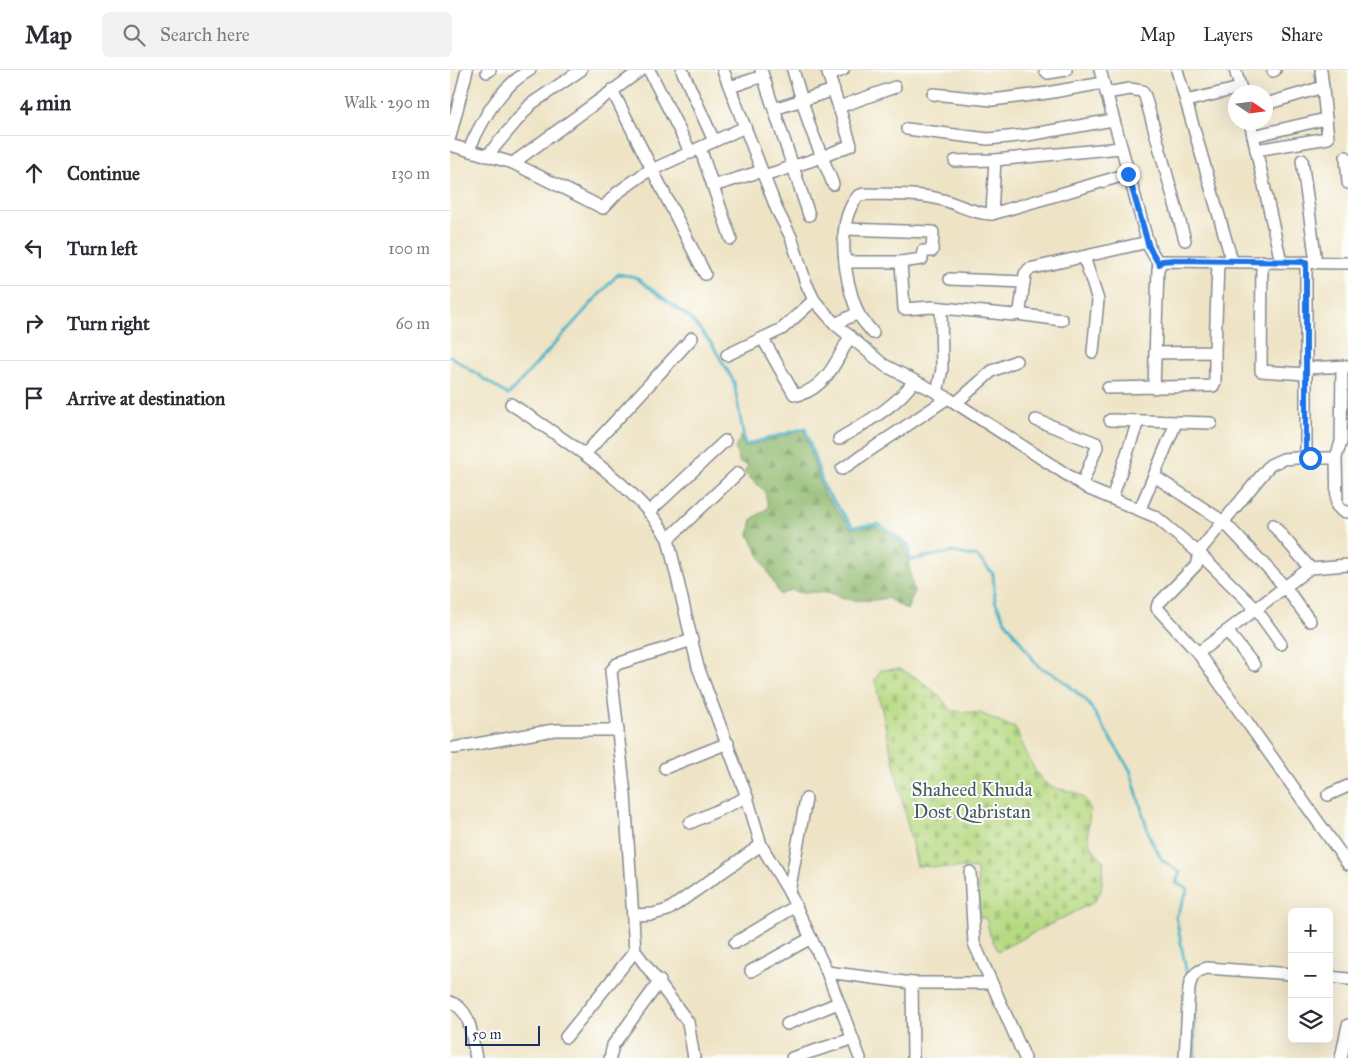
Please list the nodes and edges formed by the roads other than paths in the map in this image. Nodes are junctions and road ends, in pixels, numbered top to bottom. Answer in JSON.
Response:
{"nodes":[{"id":1,"x":467,"y":70,"type":"edge"},
{"id":2,"x":530,"y":70,"type":"edge"},
{"id":3,"x":581,"y":70,"type":"edge"},
{"id":4,"x":649,"y":70,"type":"edge"},
{"id":5,"x":682,"y":70,"type":"edge"},
{"id":6,"x":723,"y":70,"type":"edge"},
{"id":7,"x":793,"y":70,"type":"edge"},
{"id":8,"x":843,"y":70,"type":"edge"},
{"id":9,"x":1045,"y":70,"type":"edge"},
{"id":10,"x":1066,"y":70,"type":"edge"},
{"id":11,"x":1100,"y":70,"type":"edge"},
{"id":12,"x":1177,"y":70,"type":"edge"},
{"id":13,"x":1235,"y":70,"type":"edge"},
{"id":14,"x":1320,"y":70,"type":"edge"},
{"id":15,"x":635,"y":72,"type":"edge"},
{"id":16,"x":828,"y":72,"type":"edge"},
{"id":17,"x":762,"y":73,"type":"edge"},
{"id":18,"x":1240,"y":85,"type":"edge"},
{"id":19,"x":730,"y":87,"type":"junction"},
{"id":20,"x":895,"y":87,"type":"dead end"},
{"id":21,"x":1323,"y":87,"type":"junction"},
{"id":22,"x":1105,"y":88,"type":"junction"},
{"id":23,"x":612,"y":90,"type":"junction"},
{"id":24,"x":834,"y":90,"type":"junction"},
{"id":25,"x":1228,"y":93,"type":"edge"},
{"id":26,"x":933,"y":94,"type":"dead end"},
{"id":27,"x":802,"y":100,"type":"junction"},
{"id":28,"x":1186,"y":101,"type":"junction"},
{"id":29,"x":1273,"y":102,"type":"edge"},
{"id":30,"x":839,"y":107,"type":"junction"},
{"id":31,"x":774,"y":108,"type":"junction"},
{"id":32,"x":1326,"y":119,"type":"junction"},
{"id":33,"x":1114,"y":120,"type":"junction"},
{"id":34,"x":745,"y":127,"type":"junction"},
{"id":35,"x":907,"y":129,"type":"dead end"},
{"id":36,"x":1252,"y":130,"type":"edge"},
{"id":37,"x":1253,"y":136,"type":"junction"},
{"id":38,"x":450,"y":137,"type":"edge"},
{"id":39,"x":714,"y":141,"type":"junction"},
{"id":40,"x":450,"y":145,"type":"edge"},
{"id":41,"x":1121,"y":148,"type":"junction"},
{"id":42,"x":470,"y":149,"type":"junction"},
{"id":43,"x":695,"y":150,"type":"junction"},
{"id":44,"x":1256,"y":150,"type":"junction"},
{"id":45,"x":487,"y":156,"type":"junction"},
{"id":46,"x":1346,"y":157,"type":"dead end"},
{"id":47,"x":822,"y":158,"type":"junction"},
{"id":48,"x":995,"y":160,"type":"junction"},
{"id":49,"x":1302,"y":160,"type":"dead end"},
{"id":50,"x":955,"y":161,"type":"dead end"},
{"id":51,"x":513,"y":164,"type":"junction"},
{"id":52,"x":792,"y":166,"type":"junction"},
{"id":53,"x":653,"y":171,"type":"junction"},
{"id":54,"x":763,"y":173,"type":"junction"},
{"id":55,"x":1128,"y":174,"type":"junction"},
{"id":56,"x":1348,"y":183,"type":"edge"},
{"id":57,"x":833,"y":184,"type":"dead end"},
{"id":58,"x":713,"y":186,"type":"junction"},
{"id":59,"x":992,"y":214,"type":"junction"},
{"id":60,"x":808,"y":215,"type":"dead end"},
{"id":61,"x":846,"y":229,"type":"junction"},
{"id":62,"x":731,"y":239,"type":"dead end"},
{"id":63,"x":1185,"y":240,"type":"dead end"},
{"id":64,"x":1148,"y":242,"type":"junction"},
{"id":65,"x":1084,"y":256,"type":"junction"},
{"id":66,"x":1218,"y":261,"type":"junction"},
{"id":67,"x":1232,"y":261,"type":"junction"},
{"id":68,"x":845,"y":262,"type":"junction"},
{"id":69,"x":901,"y":262,"type":"junction"},
{"id":70,"x":1262,"y":262,"type":"junction"},
{"id":71,"x":1281,"y":262,"type":"junction"},
{"id":72,"x":1311,"y":262,"type":"junction"},
{"id":73,"x":1348,"y":263,"type":"edge"},
{"id":74,"x":1159,"y":264,"type":"junction"},
{"id":75,"x":705,"y":274,"type":"dead end"},
{"id":76,"x":950,"y":279,"type":"dead end"},
{"id":77,"x":1024,"y":282,"type":"junction"},
{"id":78,"x":814,"y":300,"type":"junction"},
{"id":79,"x":940,"y":308,"type":"junction"},
{"id":80,"x":858,"y":313,"type":"junction"},
{"id":81,"x":1017,"y":314,"type":"junction"},
{"id":82,"x":1062,"y":320,"type":"dead end"},
{"id":83,"x":835,"y":324,"type":"junction"},
{"id":84,"x":873,"y":333,"type":"dead end"},
{"id":85,"x":850,"y":336,"type":"junction"},
{"id":86,"x":692,"y":338,"type":"dead end"},
{"id":87,"x":763,"y":339,"type":"junction"},
{"id":88,"x":1093,"y":352,"type":"dead end"},
{"id":89,"x":1155,"y":353,"type":"junction"},
{"id":90,"x":1215,"y":353,"type":"junction"},
{"id":91,"x":727,"y":355,"type":"dead end"},
{"id":92,"x":1016,"y":361,"type":"dead end"},
{"id":93,"x":1345,"y":367,"type":"edge"},
{"id":94,"x":1306,"y":371,"type":"junction"},
{"id":95,"x":914,"y":381,"type":"junction"},
{"id":96,"x":1108,"y":388,"type":"dead end"},
{"id":97,"x":1154,"y":388,"type":"junction"},
{"id":98,"x":947,"y":398,"type":"junction"},
{"id":99,"x":511,"y":404,"type":"dead end"},
{"id":100,"x":1036,"y":420,"type":"dead end"},
{"id":101,"x":1110,"y":420,"type":"dead end"},
{"id":102,"x":1138,"y":422,"type":"junction"},
{"id":103,"x":1176,"y":423,"type":"junction"},
{"id":104,"x":1211,"y":423,"type":"dead end"},
{"id":105,"x":839,"y":440,"type":"dead end"},
{"id":106,"x":725,"y":441,"type":"dead end"},
{"id":107,"x":585,"y":454,"type":"junction"},
{"id":108,"x":1309,"y":458,"type":"junction"},
{"id":109,"x":1335,"y":460,"type":"junction"},
{"id":110,"x":842,"y":468,"type":"dead end"},
{"id":111,"x":738,"y":473,"type":"dead end"},
{"id":112,"x":1154,"y":476,"type":"junction"},
{"id":113,"x":1082,"y":484,"type":"junction"},
{"id":114,"x":1112,"y":498,"type":"junction"},
{"id":115,"x":1140,"y":509,"type":"junction"},
{"id":116,"x":649,"y":512,"type":"junction"},
{"id":117,"x":1348,"y":512,"type":"edge"},
{"id":118,"x":1224,"y":522,"type":"junction"},
{"id":119,"x":1273,"y":525,"type":"dead end"},
{"id":120,"x":668,"y":540,"type":"junction"},
{"id":121,"x":1200,"y":554,"type":"junction"},
{"id":122,"x":1348,"y":564,"type":"edge"},
{"id":123,"x":1310,"y":568,"type":"junction"},
{"id":124,"x":1285,"y":587,"type":"junction"},
{"id":125,"x":1256,"y":609,"type":"junction"},
{"id":126,"x":1310,"y":621,"type":"dead end"},
{"id":127,"x":1227,"y":631,"type":"junction"},
{"id":128,"x":692,"y":640,"type":"junction"},
{"id":129,"x":1280,"y":644,"type":"dead end"},
{"id":130,"x":1198,"y":653,"type":"junction"},
{"id":131,"x":1254,"y":665,"type":"dead end"},
{"id":132,"x":618,"y":730,"type":"junction"},
{"id":133,"x":728,"y":742,"type":"junction"},
{"id":134,"x":454,"y":748,"type":"dead end"},
{"id":135,"x":665,"y":768,"type":"dead end"},
{"id":136,"x":1348,"y":786,"type":"edge"},
{"id":137,"x":1328,"y":794,"type":"dead end"},
{"id":138,"x":748,"y":797,"type":"junction"},
{"id":139,"x":806,"y":799,"type":"dead end"},
{"id":140,"x":690,"y":823,"type":"dead end"},
{"id":141,"x":761,"y":845,"type":"junction"},
{"id":142,"x":1348,"y":864,"type":"edge"},
{"id":143,"x":970,"y":872,"type":"dead end"},
{"id":144,"x":789,"y":892,"type":"junction"},
{"id":145,"x":796,"y":906,"type":"junction"},
{"id":146,"x":633,"y":914,"type":"junction"},
{"id":147,"x":811,"y":938,"type":"junction"},
{"id":148,"x":735,"y":943,"type":"dead end"},
{"id":149,"x":635,"y":951,"type":"junction"},
{"id":150,"x":751,"y":971,"type":"dead end"},
{"id":151,"x":827,"y":972,"type":"junction"},
{"id":152,"x":1288,"y":974,"type":"edge"},
{"id":153,"x":1333,"y":977,"type":"edge"},
{"id":154,"x":1348,"y":979,"type":"edge"},
{"id":155,"x":660,"y":981,"type":"junction"},
{"id":156,"x":912,"y":983,"type":"junction"},
{"id":157,"x":990,"y":983,"type":"junction"},
{"id":158,"x":450,"y":1002,"type":"edge"},
{"id":159,"x":838,"y":1003,"type":"junction"},
{"id":160,"x":787,"y":1024,"type":"dead end"},
{"id":161,"x":1348,"y":1025,"type":"edge"},
{"id":162,"x":566,"y":1037,"type":"dead end"},
{"id":163,"x":852,"y":1039,"type":"junction"},
{"id":164,"x":476,"y":1058,"type":"edge"},
{"id":165,"x":610,"y":1058,"type":"edge"},
{"id":166,"x":694,"y":1058,"type":"edge"},
{"id":167,"x":792,"y":1058,"type":"edge"},
{"id":168,"x":860,"y":1058,"type":"edge"},
{"id":169,"x":913,"y":1058,"type":"edge"},
{"id":170,"x":1025,"y":1058,"type":"edge"},
{"id":171,"x":1185,"y":1058,"type":"edge"},
{"id":172,"x":1340,"y":1058,"type":"edge"}],
"edges":[{"from":1,"to":38,"type":"street"},
{"from":2,"to":42,"type":"street"},
{"from":3,"to":45,"type":"street"},
{"from":4,"to":43,"type":"street"},
{"from":5,"to":39,"type":"street"},
{"from":6,"to":19,"type":"street"},
{"from":7,"to":27,"type":"street"},
{"from":8,"to":16,"type":"street"},
{"from":9,"to":10,"type":"street"},
{"from":11,"to":22,"type":"street"},
{"from":12,"to":28,"type":"street"},
{"from":13,"to":18,"type":"street"},
{"from":14,"to":21,"type":"street"},
{"from":15,"to":23,"type":"street"},
{"from":16,"to":24,"type":"street"},
{"from":17,"to":19,"type":"street"},
{"from":17,"to":31,"type":"street"},
{"from":19,"to":34,"type":"street"},
{"from":20,"to":30,"type":"street"},
{"from":21,"to":29,"type":"street"},
{"from":21,"to":32,"type":"street"},
{"from":22,"to":26,"type":"street"},
{"from":22,"to":33,"type":"street"},
{"from":22,"to":63,"type":"street"},
{"from":23,"to":51,"type":"street"},
{"from":23,"to":53,"type":"street"},
{"from":24,"to":27,"type":"street"},
{"from":24,"to":30,"type":"street"},
{"from":25,"to":28,"type":"street"},
{"from":27,"to":31,"type":"street"},
{"from":27,"to":47,"type":"street"},
{"from":28,"to":67,"type":"street"},
{"from":30,"to":47,"type":"street"},
{"from":31,"to":52,"type":"street"},
{"from":32,"to":37,"type":"street"},
{"from":32,"to":44,"type":"street"},
{"from":33,"to":35,"type":"street"},
{"from":33,"to":41,"type":"street"},
{"from":34,"to":39,"type":"street"},
{"from":34,"to":54,"type":"street"},
{"from":36,"to":37,"type":"street"},
{"from":37,"to":44,"type":"street"},
{"from":39,"to":43,"type":"street"},
{"from":40,"to":42,"type":"street"},
{"from":41,"to":48,"type":"street"},
{"from":41,"to":55,"type":"street"},
{"from":42,"to":45,"type":"street"},
{"from":43,"to":53,"type":"street"},
{"from":43,"to":58,"type":"street"},
{"from":44,"to":71,"type":"street"},
{"from":45,"to":51,"type":"street"},
{"from":46,"to":56,"type":"street"},
{"from":47,"to":52,"type":"street"},
{"from":47,"to":57,"type":"street"},
{"from":48,"to":50,"type":"street"},
{"from":48,"to":59,"type":"street"},
{"from":49,"to":72,"type":"street"},
{"from":51,"to":53,"type":"street"},
{"from":52,"to":54,"type":"street"},
{"from":52,"to":60,"type":"street"},
{"from":53,"to":75,"type":"street"},
{"from":54,"to":58,"type":"street"},
{"from":54,"to":78,"type":"street"},
{"from":55,"to":59,"type":"street"},
{"from":55,"to":64,"type":"street"},
{"from":58,"to":62,"type":"street"},
{"from":59,"to":61,"type":"street"},
{"from":61,"to":68,"type":"street"},
{"from":61,"to":69,"type":"street"},
{"from":64,"to":65,"type":"street"},
{"from":64,"to":74,"type":"street"},
{"from":65,"to":77,"type":"street"},
{"from":65,"to":88,"type":"street"},
{"from":66,"to":67,"type":"street"},
{"from":66,"to":74,"type":"street"},
{"from":66,"to":90,"type":"street"},
{"from":67,"to":70,"type":"street"},
{"from":68,"to":69,"type":"street"},
{"from":68,"to":80,"type":"street"},
{"from":69,"to":79,"type":"street"},
{"from":70,"to":71,"type":"street"},
{"from":70,"to":94,"type":"street"},
{"from":71,"to":72,"type":"street"},
{"from":72,"to":73,"type":"street"},
{"from":72,"to":94,"type":"street"},
{"from":74,"to":89,"type":"street"},
{"from":76,"to":77,"type":"street"},
{"from":77,"to":81,"type":"street"},
{"from":78,"to":83,"type":"street"},
{"from":78,"to":87,"type":"street"},
{"from":79,"to":81,"type":"street"},
{"from":79,"to":98,"type":"street"},
{"from":80,"to":83,"type":"street"},
{"from":80,"to":84,"type":"street"},
{"from":81,"to":82,"type":"street"},
{"from":83,"to":85,"type":"street"},
{"from":85,"to":87,"type":"street"},
{"from":85,"to":95,"type":"street"},
{"from":86,"to":107,"type":"street"},
{"from":87,"to":91,"type":"street"},
{"from":89,"to":90,"type":"street"},
{"from":89,"to":97,"type":"street"},
{"from":90,"to":97,"type":"street"},
{"from":92,"to":98,"type":"street"},
{"from":93,"to":94,"type":"street"},
{"from":93,"to":109,"type":"street"},
{"from":94,"to":108,"type":"street"},
{"from":95,"to":98,"type":"street"},
{"from":95,"to":105,"type":"street"},
{"from":96,"to":97,"type":"street"},
{"from":98,"to":110,"type":"street"},
{"from":98,"to":113,"type":"street"},
{"from":99,"to":107,"type":"street"},
{"from":100,"to":113,"type":"street"},
{"from":101,"to":102,"type":"street"},
{"from":102,"to":103,"type":"street"},
{"from":102,"to":114,"type":"street"},
{"from":103,"to":104,"type":"street"},
{"from":103,"to":112,"type":"street"},
{"from":106,"to":116,"type":"street"},
{"from":107,"to":116,"type":"street"},
{"from":108,"to":109,"type":"street"},
{"from":108,"to":118,"type":"street"},
{"from":109,"to":117,"type":"street"},
{"from":111,"to":120,"type":"street"},
{"from":112,"to":115,"type":"street"},
{"from":112,"to":118,"type":"street"},
{"from":113,"to":114,"type":"street"},
{"from":114,"to":115,"type":"street"},
{"from":115,"to":121,"type":"street"},
{"from":116,"to":120,"type":"street"},
{"from":118,"to":121,"type":"street"},
{"from":118,"to":124,"type":"street"},
{"from":119,"to":123,"type":"street"},
{"from":120,"to":128,"type":"street"},
{"from":121,"to":125,"type":"street"},
{"from":121,"to":130,"type":"street"},
{"from":122,"to":123,"type":"street"},
{"from":123,"to":124,"type":"street"},
{"from":124,"to":125,"type":"street"},
{"from":124,"to":126,"type":"street"},
{"from":125,"to":127,"type":"street"},
{"from":125,"to":129,"type":"street"},
{"from":127,"to":130,"type":"street"},
{"from":127,"to":131,"type":"street"},
{"from":128,"to":132,"type":"street"},
{"from":128,"to":133,"type":"street"},
{"from":130,"to":142,"type":"street"},
{"from":132,"to":134,"type":"street"},
{"from":132,"to":146,"type":"street"},
{"from":133,"to":135,"type":"street"},
{"from":133,"to":138,"type":"street"},
{"from":136,"to":137,"type":"street"},
{"from":138,"to":140,"type":"street"},
{"from":138,"to":141,"type":"street"},
{"from":139,"to":144,"type":"street"},
{"from":141,"to":144,"type":"street"},
{"from":141,"to":146,"type":"street"},
{"from":143,"to":157,"type":"street"},
{"from":144,"to":145,"type":"street"},
{"from":145,"to":147,"type":"street"},
{"from":145,"to":148,"type":"street"},
{"from":146,"to":149,"type":"street"},
{"from":147,"to":150,"type":"street"},
{"from":147,"to":151,"type":"street"},
{"from":149,"to":155,"type":"street"},
{"from":149,"to":162,"type":"street"},
{"from":151,"to":156,"type":"street"},
{"from":151,"to":159,"type":"street"},
{"from":152,"to":171,"type":"street"},
{"from":153,"to":154,"type":"street"},
{"from":155,"to":165,"type":"street"},
{"from":155,"to":166,"type":"street"},
{"from":156,"to":157,"type":"street"},
{"from":156,"to":169,"type":"street"},
{"from":157,"to":170,"type":"street"},
{"from":158,"to":164,"type":"street"},
{"from":159,"to":160,"type":"street"},
{"from":159,"to":163,"type":"street"},
{"from":161,"to":172,"type":"street"},
{"from":163,"to":167,"type":"street"},
{"from":163,"to":168,"type":"street"}]}
